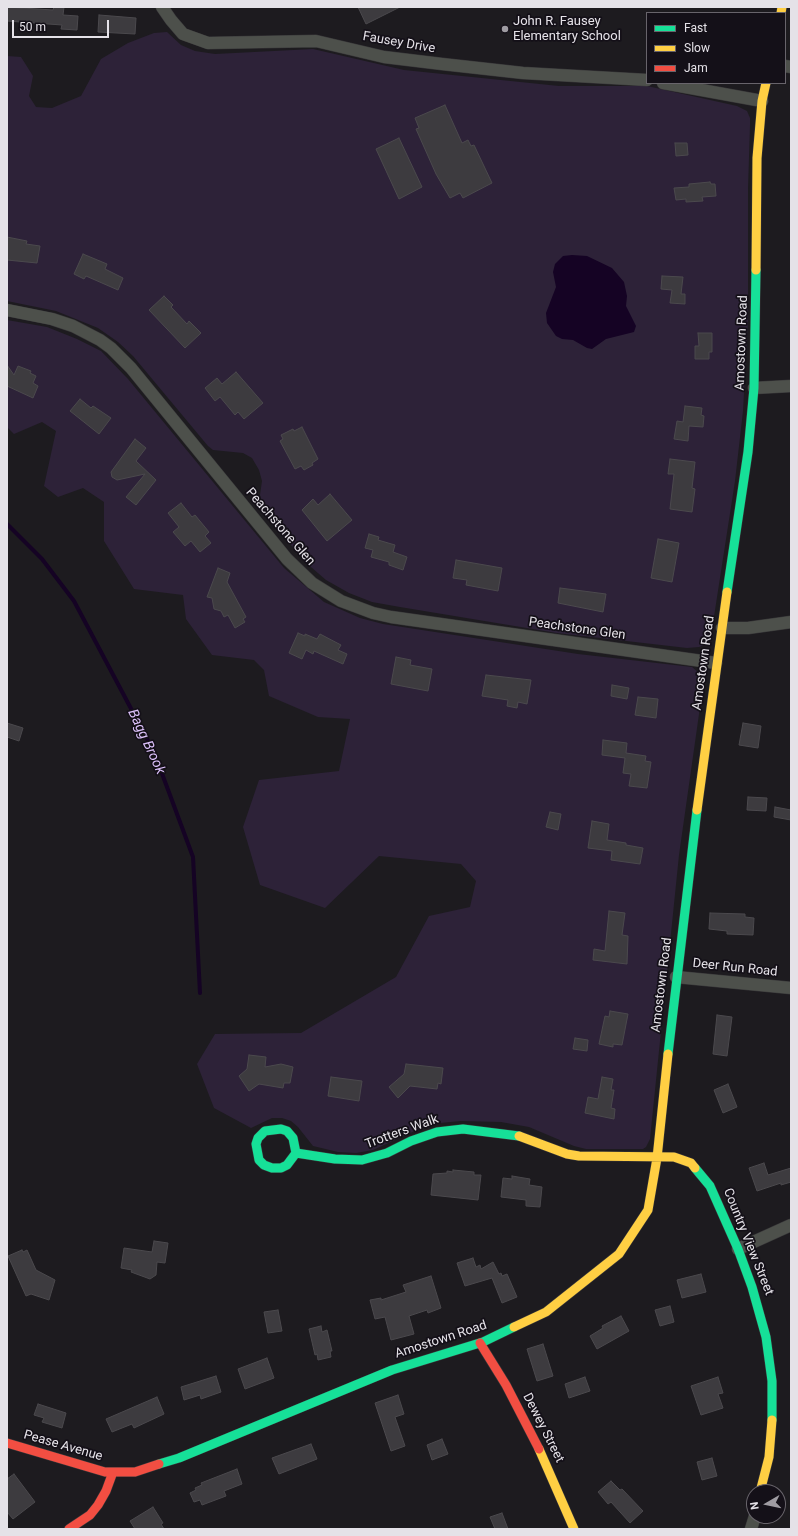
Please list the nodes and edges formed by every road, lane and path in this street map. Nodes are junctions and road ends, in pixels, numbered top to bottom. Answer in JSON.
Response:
{"nodes":[{"id":1,"x":162,"y":7,"type":"edge"},
{"id":2,"x":646,"y":80,"type":"edge"},
{"id":3,"x":668,"y":84,"type":"edge"},
{"id":4,"x":766,"y":84,"type":"edge"},
{"id":5,"x":762,"y":101,"type":"junction"},
{"id":6,"x":7,"y":310,"type":"edge"},
{"id":7,"x":791,"y":386,"type":"edge"},
{"id":8,"x":754,"y":388,"type":"junction"},
{"id":9,"x":791,"y":622,"type":"edge"},
{"id":10,"x":722,"y":628,"type":"junction"},
{"id":11,"x":716,"y":663,"type":"junction"},
{"id":12,"x":676,"y":977,"type":"junction"},
{"id":13,"x":791,"y":988,"type":"edge"},
{"id":14,"x":296,"y":1153,"type":"junction"},
{"id":15,"x":657,"y":1158,"type":"junction"},
{"id":16,"x":791,"y":1225,"type":"edge"},
{"id":17,"x":738,"y":1249,"type":"junction"},
{"id":18,"x":480,"y":1343,"type":"junction"},
{"id":19,"x":7,"y":1443,"type":"edge"},
{"id":20,"x":113,"y":1472,"type":"junction"},
{"id":21,"x":762,"y":1484,"type":"edge"},
{"id":22,"x":69,"y":1529,"type":"edge"},
{"id":23,"x":574,"y":1529,"type":"edge"}],
"edges":[{"from":1,"to":2,"type":"street","name":"Fausey Drive"},
{"from":3,"to":5,"type":"street"},
{"from":4,"to":5,"type":"street","name":"Amostown Road"},
{"from":5,"to":8,"type":"street","name":"Amostown Road"},
{"from":6,"to":11,"type":"street","name":"Peachstone Glen"},
{"from":7,"to":8,"type":"street"},
{"from":8,"to":10,"type":"street","name":"Amostown Road"},
{"from":9,"to":10,"type":"street"},
{"from":10,"to":11,"type":"street","name":"Amostown Road"},
{"from":11,"to":12,"type":"street","name":"Amostown Road"},
{"from":12,"to":13,"type":"street","name":"Deer Run Road"},
{"from":12,"to":15,"type":"street","name":"Amostown Road"},
{"from":14,"to":14,"type":"street"},
{"from":14,"to":15,"type":"street","name":"Trotters Walk"},
{"from":15,"to":17,"type":"street","name":"Country View Street"},
{"from":15,"to":18,"type":"street","name":"Amostown Road"},
{"from":16,"to":17,"type":"street"},
{"from":17,"to":21,"type":"street","name":"Country View Street"},
{"from":18,"to":20,"type":"street","name":"Amostown Road"},
{"from":18,"to":23,"type":"street","name":"Dewey Street"},
{"from":19,"to":20,"type":"street","name":"Pease Avenue"},
{"from":20,"to":22,"type":"street"}]}
